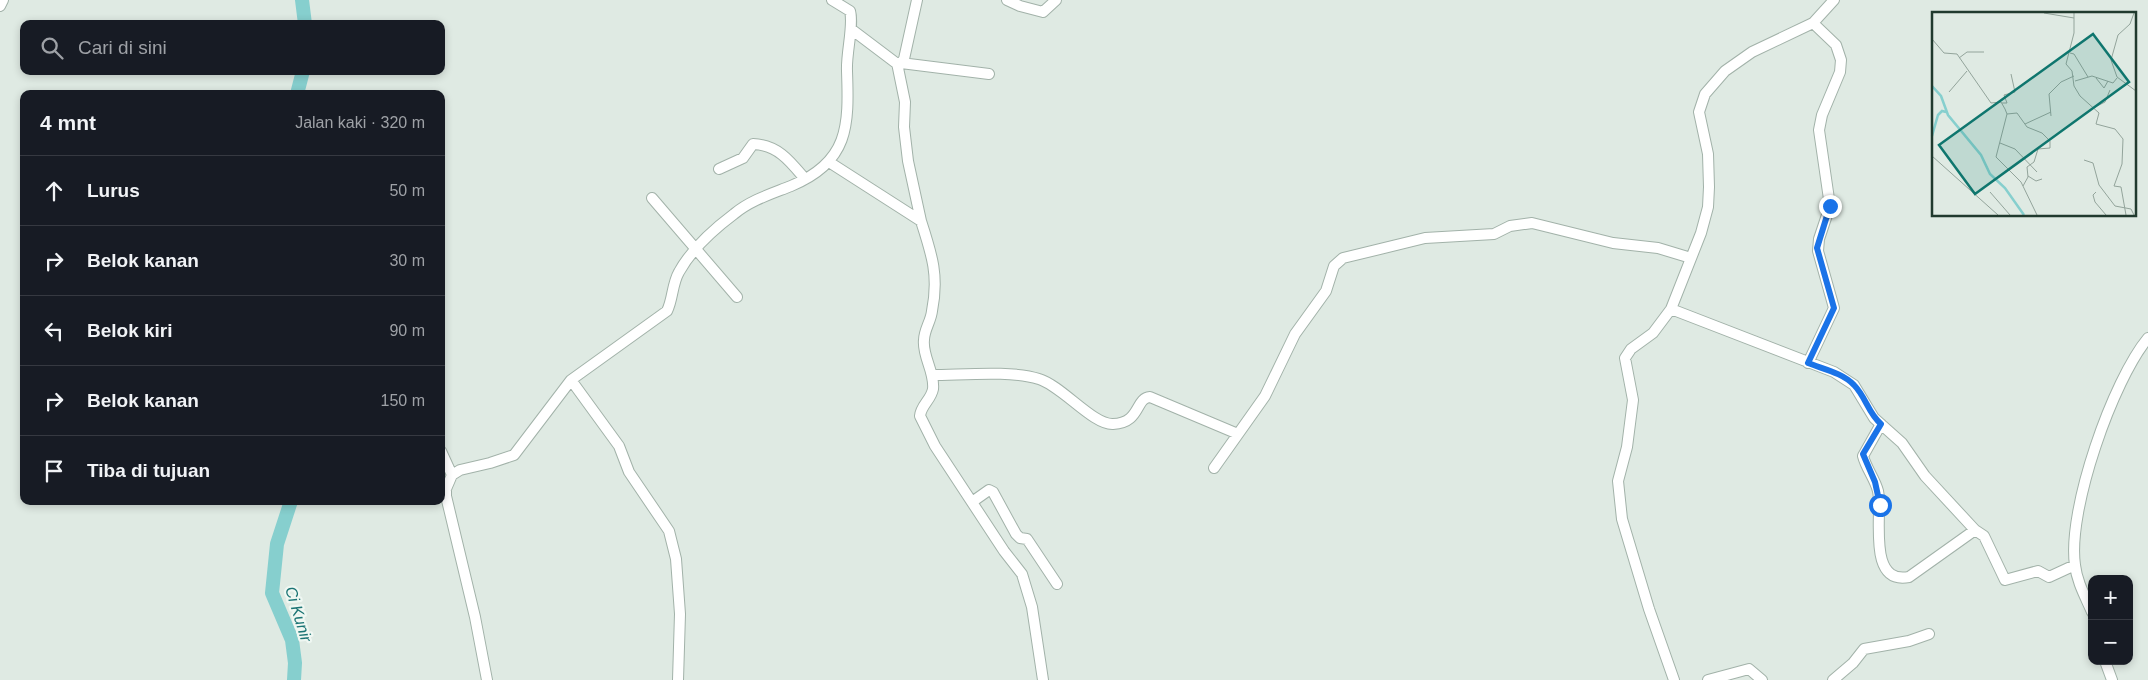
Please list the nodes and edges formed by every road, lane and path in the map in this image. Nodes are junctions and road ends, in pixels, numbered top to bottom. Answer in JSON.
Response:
{"nodes":[{"id":1,"x":3,"y":0,"type":"edge"},
{"id":2,"x":832,"y":0,"type":"edge"},
{"id":3,"x":917,"y":0,"type":"edge"},
{"id":4,"x":1007,"y":0,"type":"edge"},
{"id":5,"x":1056,"y":0,"type":"edge"},
{"id":6,"x":1834,"y":0,"type":"edge"},
{"id":7,"x":0,"y":6,"type":"edge"},
{"id":8,"x":1813,"y":23,"type":"junction"},
{"id":9,"x":851,"y":29,"type":"junction"},
{"id":10,"x":899,"y":63,"type":"junction"},
{"id":11,"x":989,"y":74,"type":"dead end"},
{"id":12,"x":828,"y":162,"type":"junction"},
{"id":13,"x":719,"y":169,"type":"dead end"},
{"id":14,"x":805,"y":179,"type":"junction"},
{"id":15,"x":652,"y":198,"type":"dead end"},
{"id":16,"x":921,"y":221,"type":"junction"},
{"id":17,"x":695,"y":250,"type":"junction"},
{"id":18,"x":1691,"y":258,"type":"junction"},
{"id":19,"x":737,"y":297,"type":"dead end"},
{"id":20,"x":1671,"y":309,"type":"junction"},
{"id":21,"x":2148,"y":338,"type":"edge"},
{"id":22,"x":1808,"y":363,"type":"junction"},
{"id":23,"x":932,"y":375,"type":"junction"},
{"id":24,"x":571,"y":380,"type":"junction"},
{"id":25,"x":1881,"y":424,"type":"junction"},
{"id":26,"x":1238,"y":434,"type":"junction"},
{"id":27,"x":445,"y":459,"type":"edge"},
{"id":28,"x":1214,"y":468,"type":"dead end"},
{"id":29,"x":452,"y":474,"type":"junction"},
{"id":30,"x":972,"y":502,"type":"junction"},
{"id":31,"x":1975,"y":530,"type":"junction"},
{"id":32,"x":2075,"y":565,"type":"junction"},
{"id":33,"x":1057,"y":584,"type":"dead end"},
{"id":34,"x":2088,"y":604,"type":"edge"},
{"id":35,"x":1929,"y":634,"type":"dead end"},
{"id":36,"x":2107,"y":665,"type":"edge"},
{"id":37,"x":488,"y":680,"type":"edge"},
{"id":38,"x":678,"y":680,"type":"edge"},
{"id":39,"x":1043,"y":680,"type":"edge"},
{"id":40,"x":1674,"y":680,"type":"edge"},
{"id":41,"x":1708,"y":680,"type":"edge"},
{"id":42,"x":1762,"y":680,"type":"edge"},
{"id":43,"x":1833,"y":680,"type":"edge"},
{"id":44,"x":2112,"y":680,"type":"edge"}],
"edges":[{"from":1,"to":7,"type":"street"},
{"from":2,"to":9,"type":"street"},
{"from":3,"to":10,"type":"street"},
{"from":4,"to":5,"type":"street"},
{"from":6,"to":8,"type":"street"},
{"from":8,"to":18,"type":"street"},
{"from":8,"to":22,"type":"street"},
{"from":9,"to":10,"type":"street"},
{"from":9,"to":12,"type":"street"},
{"from":10,"to":11,"type":"street"},
{"from":10,"to":16,"type":"street"},
{"from":12,"to":14,"type":"street"},
{"from":12,"to":16,"type":"street"},
{"from":13,"to":14,"type":"street"},
{"from":14,"to":17,"type":"street"},
{"from":15,"to":17,"type":"street"},
{"from":16,"to":23,"type":"street"},
{"from":17,"to":19,"type":"street"},
{"from":17,"to":24,"type":"street"},
{"from":18,"to":20,"type":"street"},
{"from":18,"to":26,"type":"street"},
{"from":20,"to":22,"type":"street"},
{"from":20,"to":40,"type":"street"},
{"from":21,"to":32,"type":"street"},
{"from":22,"to":25,"type":"street"},
{"from":23,"to":26,"type":"street"},
{"from":23,"to":30,"type":"street"},
{"from":24,"to":29,"type":"street"},
{"from":24,"to":38,"type":"street"},
{"from":25,"to":31,"type":"street"},
{"from":25,"to":31,"type":"street"},
{"from":26,"to":28,"type":"street"},
{"from":27,"to":29,"type":"street"},
{"from":29,"to":37,"type":"street"},
{"from":30,"to":33,"type":"street"},
{"from":30,"to":39,"type":"street"},
{"from":31,"to":32,"type":"street"},
{"from":32,"to":34,"type":"street"},
{"from":35,"to":43,"type":"street"},
{"from":36,"to":44,"type":"street"},
{"from":41,"to":42,"type":"street"}]}
